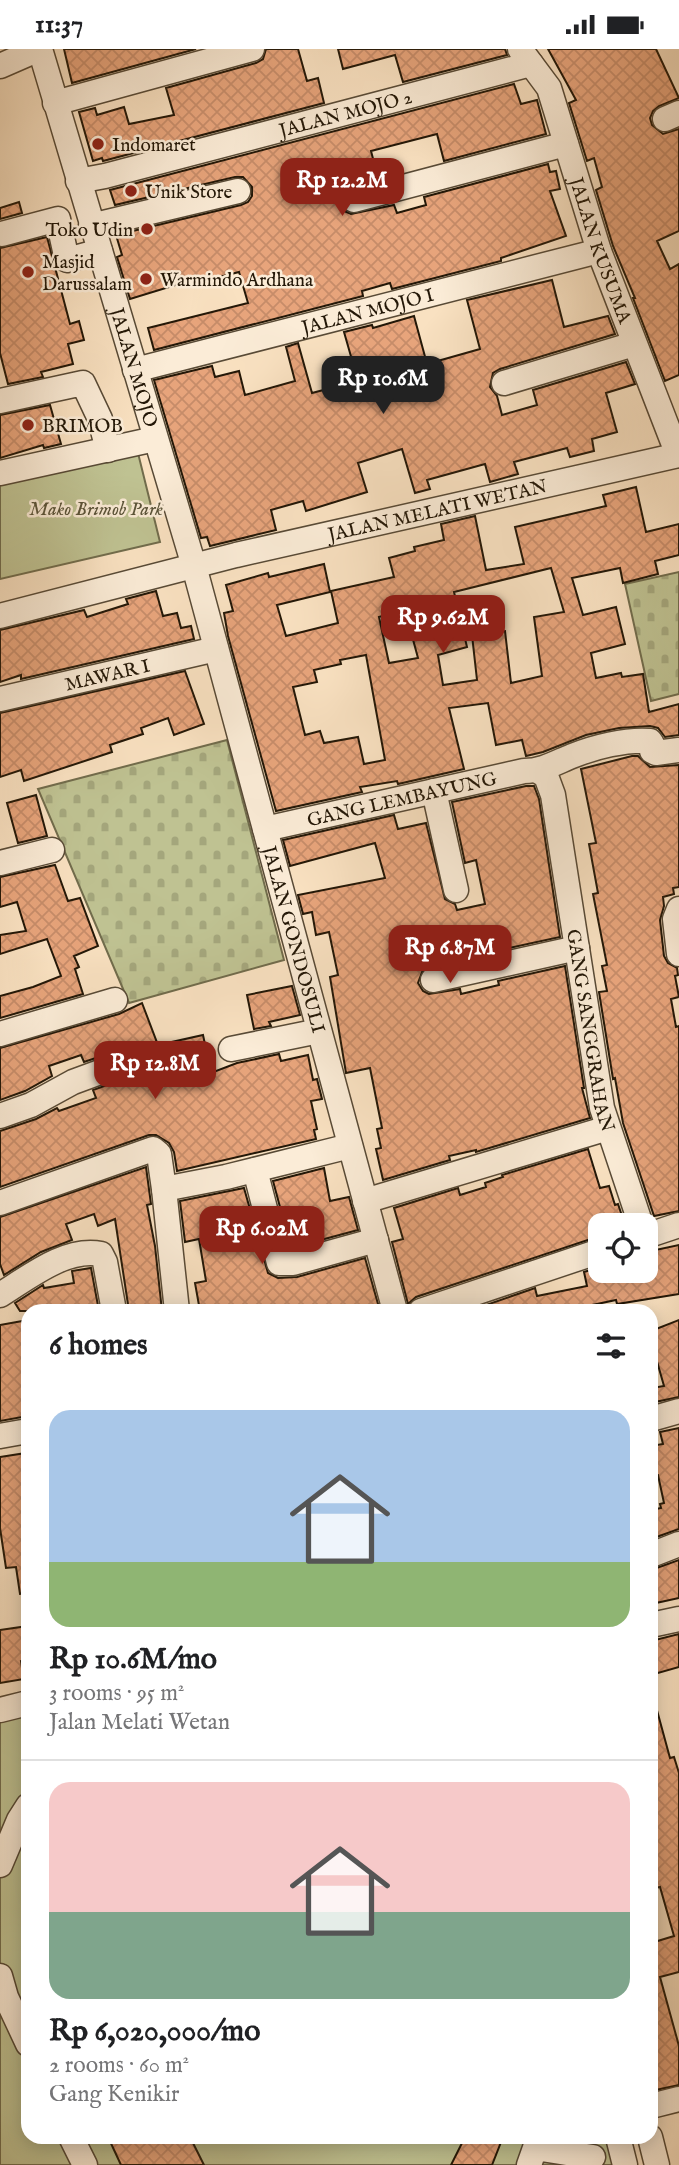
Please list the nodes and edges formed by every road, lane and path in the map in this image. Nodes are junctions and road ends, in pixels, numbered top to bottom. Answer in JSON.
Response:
{"nodes":[{"id":1,"x":39,"y":49,"type":"edge"},
{"id":2,"x":252,"y":49,"type":"edge"},
{"id":3,"x":526,"y":57,"type":"edge"},
{"id":4,"x":0,"y":66,"type":"edge"},
{"id":5,"x":55,"y":103,"type":"junction"},
{"id":6,"x":566,"y":144,"type":"junction"},
{"id":7,"x":78,"y":181,"type":"junction"},
{"id":8,"x":238,"y":191,"type":"dead end"},
{"id":9,"x":354,"y":200,"type":"dead end"},
{"id":10,"x":91,"y":226,"type":"junction"},
{"id":11,"x":2,"y":234,"type":"edge"},
{"id":12,"x":100,"y":251,"type":"junction"},
{"id":13,"x":599,"y":251,"type":"junction"},
{"id":14,"x":634,"y":344,"type":"junction"},
{"id":15,"x":135,"y":370,"type":"junction"},
{"id":16,"x":504,"y":383,"type":"dead end"},
{"id":17,"x":1,"y":399,"type":"edge"},
{"id":18,"x":155,"y":439,"type":"junction"},
{"id":19,"x":108,"y":450,"type":"junction"},
{"id":20,"x":678,"y":455,"type":"edge"},
{"id":21,"x":0,"y":473,"type":"edge"},
{"id":22,"x":194,"y":566,"type":"junction"},
{"id":23,"x":0,"y":616,"type":"edge"},
{"id":24,"x":216,"y":649,"type":"junction"},
{"id":25,"x":0,"y":699,"type":"edge"},
{"id":26,"x":679,"y":750,"type":"edge"},
{"id":27,"x":538,"y":771,"type":"junction"},
{"id":28,"x":435,"y":791,"type":"junction"},
{"id":29,"x":265,"y":829,"type":"junction"},
{"id":30,"x":52,"y":850,"type":"dead end"},
{"id":31,"x":0,"y":863,"type":"edge"},
{"id":32,"x":456,"y":890,"type":"dead end"},
{"id":33,"x":677,"y":914,"type":"edge"},
{"id":34,"x":577,"y":949,"type":"junction"},
{"id":35,"x":679,"y":954,"type":"edge"},
{"id":36,"x":433,"y":980,"type":"dead end"},
{"id":37,"x":115,"y":1000,"type":"dead end"},
{"id":38,"x":319,"y":1031,"type":"junction"},
{"id":39,"x":0,"y":1034,"type":"edge"},
{"id":40,"x":231,"y":1049,"type":"dead end"},
{"id":41,"x":138,"y":1058,"type":"dead end"},
{"id":42,"x":0,"y":1116,"type":"edge"},
{"id":43,"x":608,"y":1128,"type":"junction"},
{"id":44,"x":350,"y":1146,"type":"junction"},
{"id":45,"x":255,"y":1170,"type":"junction"},
{"id":46,"x":164,"y":1189,"type":"junction"},
{"id":47,"x":365,"y":1201,"type":"junction"},
{"id":48,"x":0,"y":1203,"type":"edge"},
{"id":49,"x":637,"y":1213,"type":"edge"},
{"id":50,"x":679,"y":1225,"type":"edge"},
{"id":51,"x":658,"y":1232,"type":"edge"},
{"id":52,"x":376,"y":1240,"type":"junction"},
{"id":53,"x":588,"y":1255,"type":"edge"},
{"id":54,"x":0,"y":1295,"type":"edge"},
{"id":55,"x":113,"y":1304,"type":"edge"},
{"id":56,"x":176,"y":1304,"type":"edge"},
{"id":57,"x":393,"y":1304,"type":"edge"},
{"id":58,"x":445,"y":1304,"type":"edge"},
{"id":59,"x":679,"y":1411,"type":"edge"},
{"id":60,"x":658,"y":1417,"type":"edge"},
{"id":61,"x":21,"y":1432,"type":"edge"},
{"id":62,"x":0,"y":1436,"type":"edge"},
{"id":63,"x":679,"y":1544,"type":"edge"},
{"id":64,"x":658,"y":1552,"type":"edge"},
{"id":65,"x":679,"y":1619,"type":"edge"},
{"id":66,"x":658,"y":1624,"type":"edge"},
{"id":67,"x":21,"y":1705,"type":"edge"},
{"id":68,"x":0,"y":1710,"type":"edge"},
{"id":69,"x":21,"y":1817,"type":"edge"},
{"id":70,"x":0,"y":1865,"type":"edge"},
{"id":71,"x":2,"y":1991,"type":"edge"},
{"id":72,"x":21,"y":2030,"type":"edge"},
{"id":73,"x":679,"y":2099,"type":"edge"},
{"id":74,"x":658,"y":2104,"type":"edge"},
{"id":75,"x":74,"y":2144,"type":"edge"},
{"id":76,"x":620,"y":2144,"type":"edge"},
{"id":77,"x":652,"y":2144,"type":"edge"},
{"id":78,"x":534,"y":2150,"type":"edge"},
{"id":79,"x":593,"y":2157,"type":"dead end"},
{"id":80,"x":85,"y":2165,"type":"edge"},
{"id":81,"x":625,"y":2165,"type":"edge"},
{"id":82,"x":657,"y":2165,"type":"edge"}],
"edges":[{"from":1,"to":4,"type":"street"},
{"from":1,"to":5,"type":"street","name":"JALAN MOJO"},
{"from":2,"to":5,"type":"street"},
{"from":3,"to":6,"type":"street","name":"JALAN KUSUMA"},
{"from":3,"to":7,"type":"street","name":"JALAN MOJO 2"},
{"from":5,"to":7,"type":"street","name":"JALAN MOJO"},
{"from":6,"to":9,"type":"street"},
{"from":6,"to":13,"type":"street","name":"JALAN KUSUMA"},
{"from":7,"to":10,"type":"street","name":"JALAN MOJO"},
{"from":8,"to":10,"type":"street"},
{"from":10,"to":12,"type":"street","name":"JALAN MOJO"},
{"from":11,"to":12,"type":"street"},
{"from":12,"to":15,"type":"street","name":"JALAN MOJO"},
{"from":13,"to":14,"type":"street","name":"JALAN KUSUMA"},
{"from":13,"to":15,"type":"street","name":"JALAN MOJO I"},
{"from":14,"to":16,"type":"street"},
{"from":14,"to":20,"type":"street","name":"JALAN KUSUMA"},
{"from":15,"to":18,"type":"street","name":"JALAN MOJO"},
{"from":17,"to":19,"type":"street"},
{"from":18,"to":19,"type":"street"},
{"from":18,"to":22,"type":"street","name":"JALAN MOJO"},
{"from":19,"to":21,"type":"street"},
{"from":20,"to":22,"type":"street","name":"JALAN MELATI WETAN"},
{"from":22,"to":23,"type":"street","name":"JALAN MELATI WETAN"},
{"from":22,"to":24,"type":"street","name":"JALAN GONDOSULI"},
{"from":24,"to":25,"type":"street","name":"MAWAR I"},
{"from":24,"to":29,"type":"street","name":"JALAN GONDOSULI"},
{"from":26,"to":27,"type":"street","name":"GANG LEMBAYUNG"},
{"from":27,"to":28,"type":"street","name":"GANG LEMBAYUNG"},
{"from":27,"to":34,"type":"street","name":"GANG SANGGRAHAN"},
{"from":28,"to":29,"type":"street","name":"GANG LEMBAYUNG"},
{"from":28,"to":32,"type":"street"},
{"from":29,"to":38,"type":"street","name":"JALAN GONDOSULI"},
{"from":30,"to":31,"type":"street"},
{"from":33,"to":35,"type":"street"},
{"from":34,"to":36,"type":"street"},
{"from":34,"to":43,"type":"street","name":"GANG SANGGRAHAN"},
{"from":37,"to":39,"type":"street"},
{"from":38,"to":40,"type":"street"},
{"from":38,"to":44,"type":"street","name":"JALAN GONDOSULI"},
{"from":41,"to":42,"type":"street"},
{"from":43,"to":47,"type":"street","name":"GANG SANGGRAHAN"},
{"from":43,"to":49,"type":"street"},
{"from":44,"to":45,"type":"street"},
{"from":44,"to":47,"type":"street","name":"JALAN GONDOSULI"},
{"from":45,"to":46,"type":"street"},
{"from":45,"to":52,"type":"street"},
{"from":46,"to":48,"type":"street"},
{"from":46,"to":56,"type":"street"},
{"from":47,"to":52,"type":"street","name":"JALAN GONDOSULI"},
{"from":50,"to":51,"type":"street"},
{"from":52,"to":57,"type":"street","name":"JALAN GONDOSULI"},
{"from":53,"to":58,"type":"street"},
{"from":54,"to":55,"type":"street"},
{"from":59,"to":60,"type":"street"},
{"from":61,"to":62,"type":"street"},
{"from":63,"to":64,"type":"street"},
{"from":65,"to":66,"type":"street"},
{"from":67,"to":68,"type":"street"},
{"from":69,"to":70,"type":"street"},
{"from":71,"to":72,"type":"street"},
{"from":73,"to":74,"type":"street"},
{"from":75,"to":80,"type":"street"},
{"from":76,"to":81,"type":"street"},
{"from":77,"to":82,"type":"street"},
{"from":78,"to":79,"type":"street"}]}
